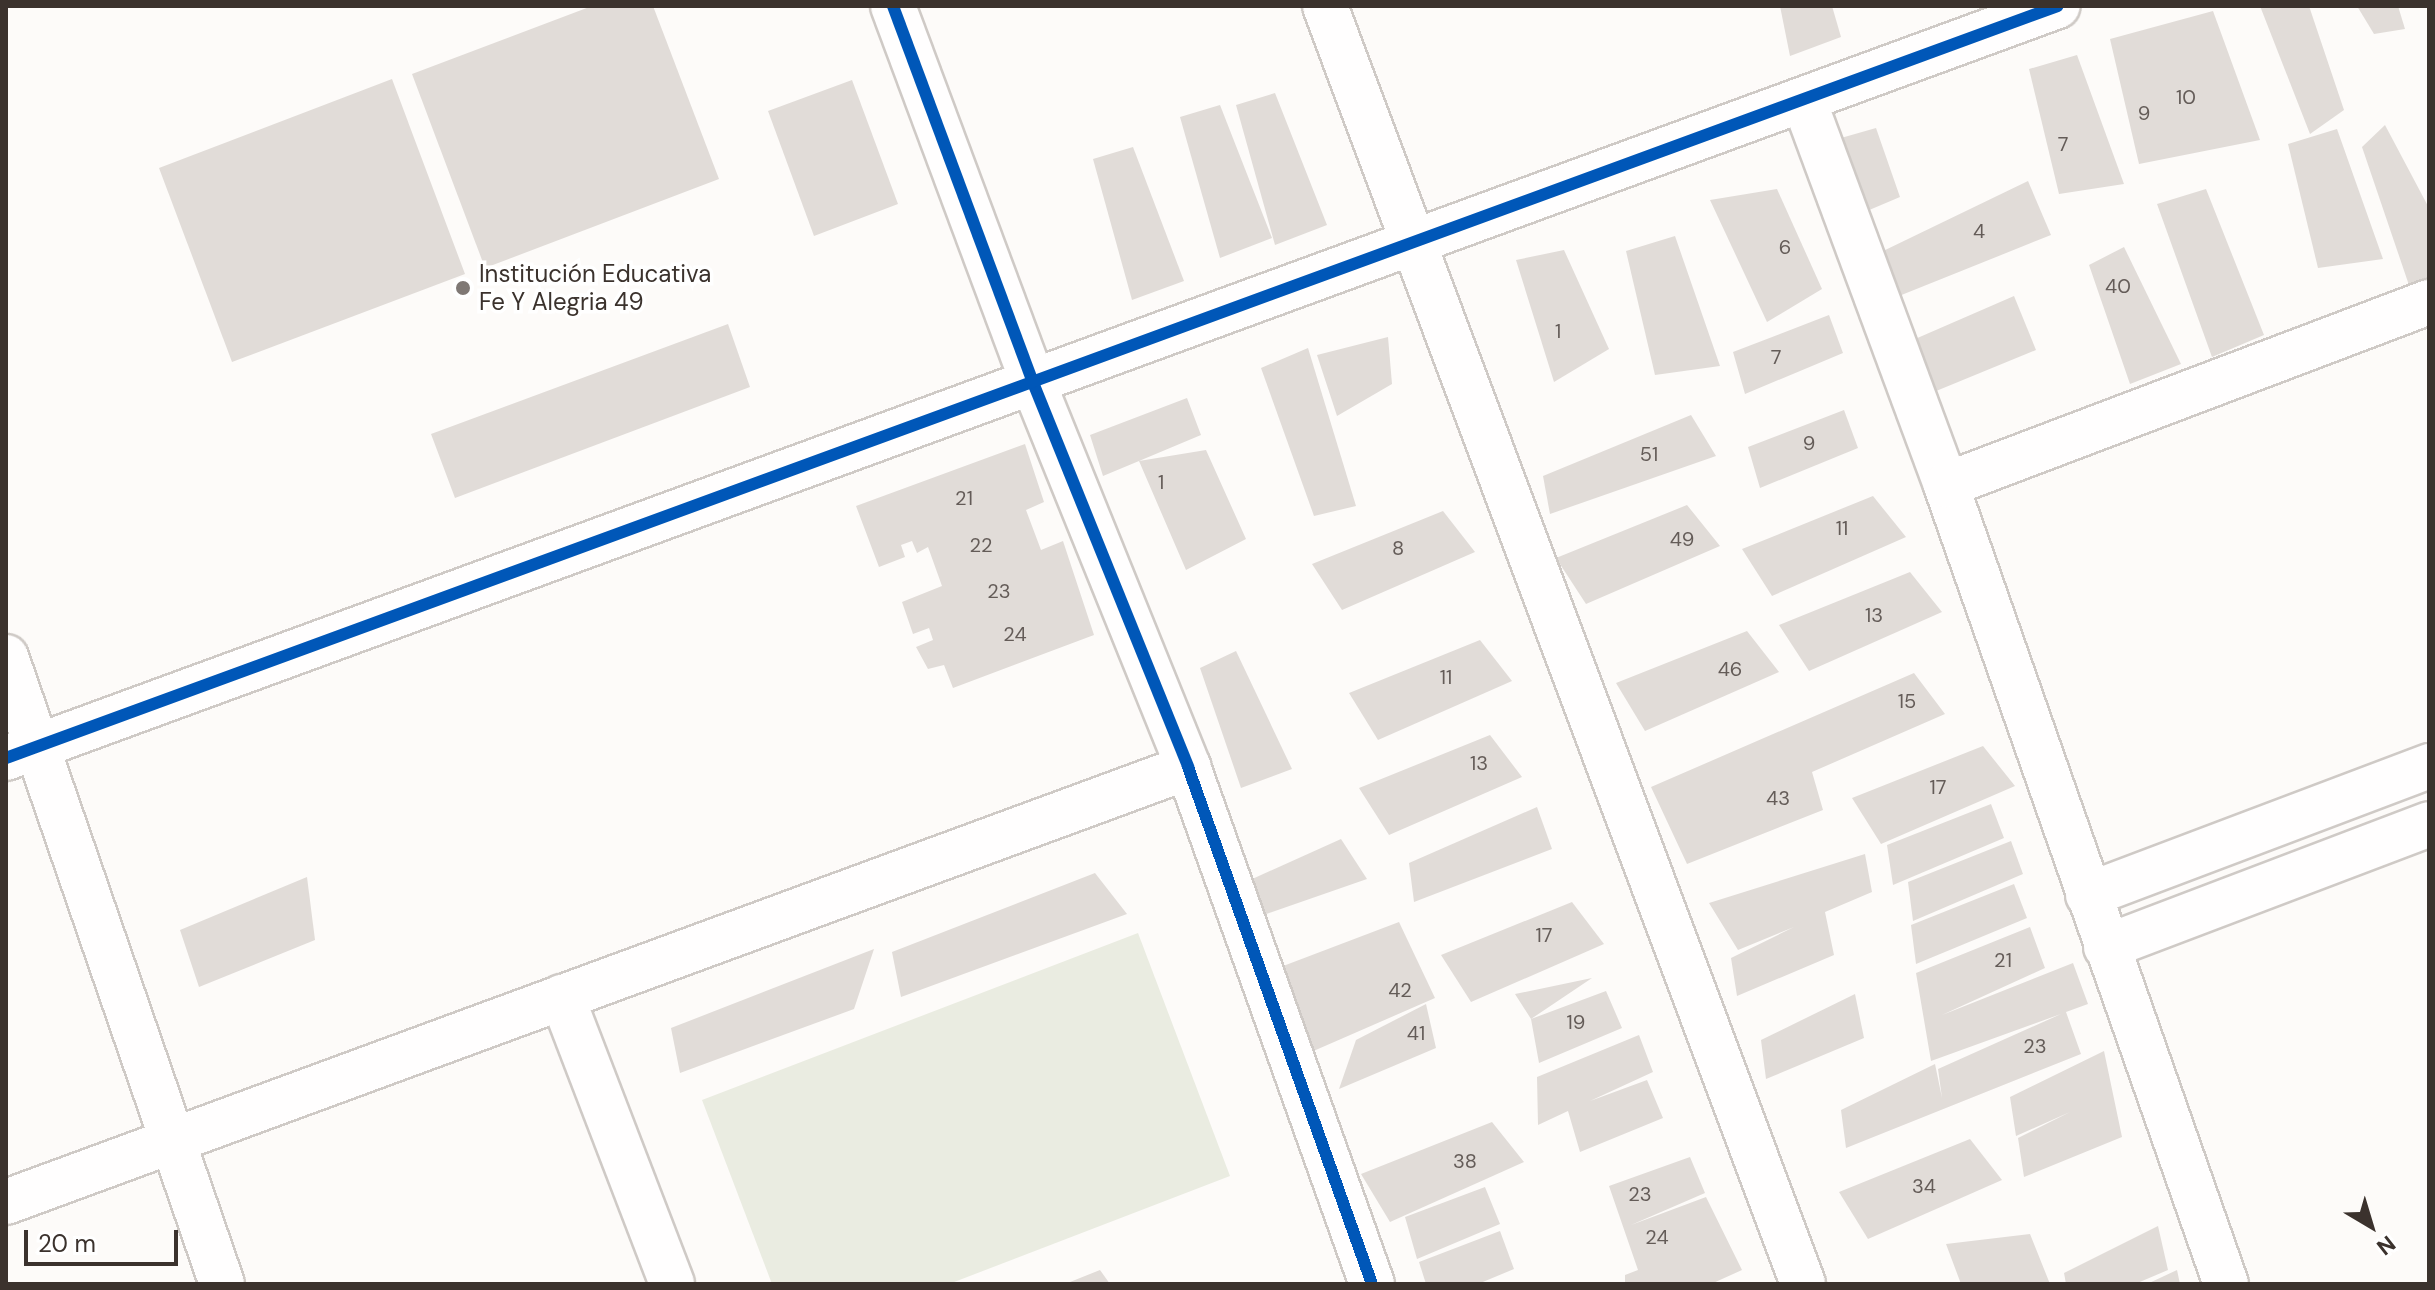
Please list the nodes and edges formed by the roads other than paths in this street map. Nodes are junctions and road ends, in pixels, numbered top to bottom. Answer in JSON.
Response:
{"nodes":[{"id":1,"x":893,"y":6,"type":"edge"},
{"id":2,"x":1325,"y":6,"type":"edge"},
{"id":3,"x":2058,"y":6,"type":"edge"},
{"id":4,"x":1804,"y":101,"type":"junction"},
{"id":5,"x":1413,"y":243,"type":"junction"},
{"id":6,"x":2429,"y":302,"type":"edge"},
{"id":7,"x":1034,"y":385,"type":"junction"},
{"id":8,"x":1946,"y":485,"type":"junction"},
{"id":9,"x":6,"y":657,"type":"edge"},
{"id":10,"x":23,"y":752,"type":"edge"},
{"id":11,"x":2429,"y":766,"type":"edge"},
{"id":12,"x":1188,"y":767,"type":"junction"},
{"id":13,"x":2429,"y":824,"type":"edge"},
{"id":14,"x":2088,"y":895,"type":"junction"},
{"id":15,"x":2106,"y":947,"type":"junction"},
{"id":16,"x":562,"y":997,"type":"junction"},
{"id":17,"x":170,"y":1142,"type":"junction"},
{"id":18,"x":6,"y":1202,"type":"edge"},
{"id":19,"x":1362,"y":1281,"type":"edge"},
{"id":20,"x":222,"y":1284,"type":"edge"},
{"id":21,"x":672,"y":1284,"type":"edge"},
{"id":22,"x":1803,"y":1284,"type":"edge"},
{"id":23,"x":2226,"y":1284,"type":"edge"}],
"edges":[{"from":1,"to":7,"type":"street"},
{"from":2,"to":5,"type":"street"},
{"from":3,"to":4,"type":"street"},
{"from":4,"to":5,"type":"street"},
{"from":4,"to":8,"type":"street"},
{"from":5,"to":7,"type":"street"},
{"from":5,"to":22,"type":"street"},
{"from":6,"to":8,"type":"street"},
{"from":7,"to":10,"type":"street"},
{"from":7,"to":12,"type":"street"},
{"from":8,"to":14,"type":"street"},
{"from":9,"to":10,"type":"street"},
{"from":10,"to":17,"type":"street"},
{"from":11,"to":14,"type":"street"},
{"from":12,"to":16,"type":"street"},
{"from":12,"to":19,"type":"street"},
{"from":13,"to":15,"type":"street"},
{"from":14,"to":15,"type":"street"},
{"from":15,"to":23,"type":"street"},
{"from":16,"to":17,"type":"street"},
{"from":16,"to":21,"type":"street"},
{"from":17,"to":18,"type":"street"},
{"from":17,"to":20,"type":"street"}]}
